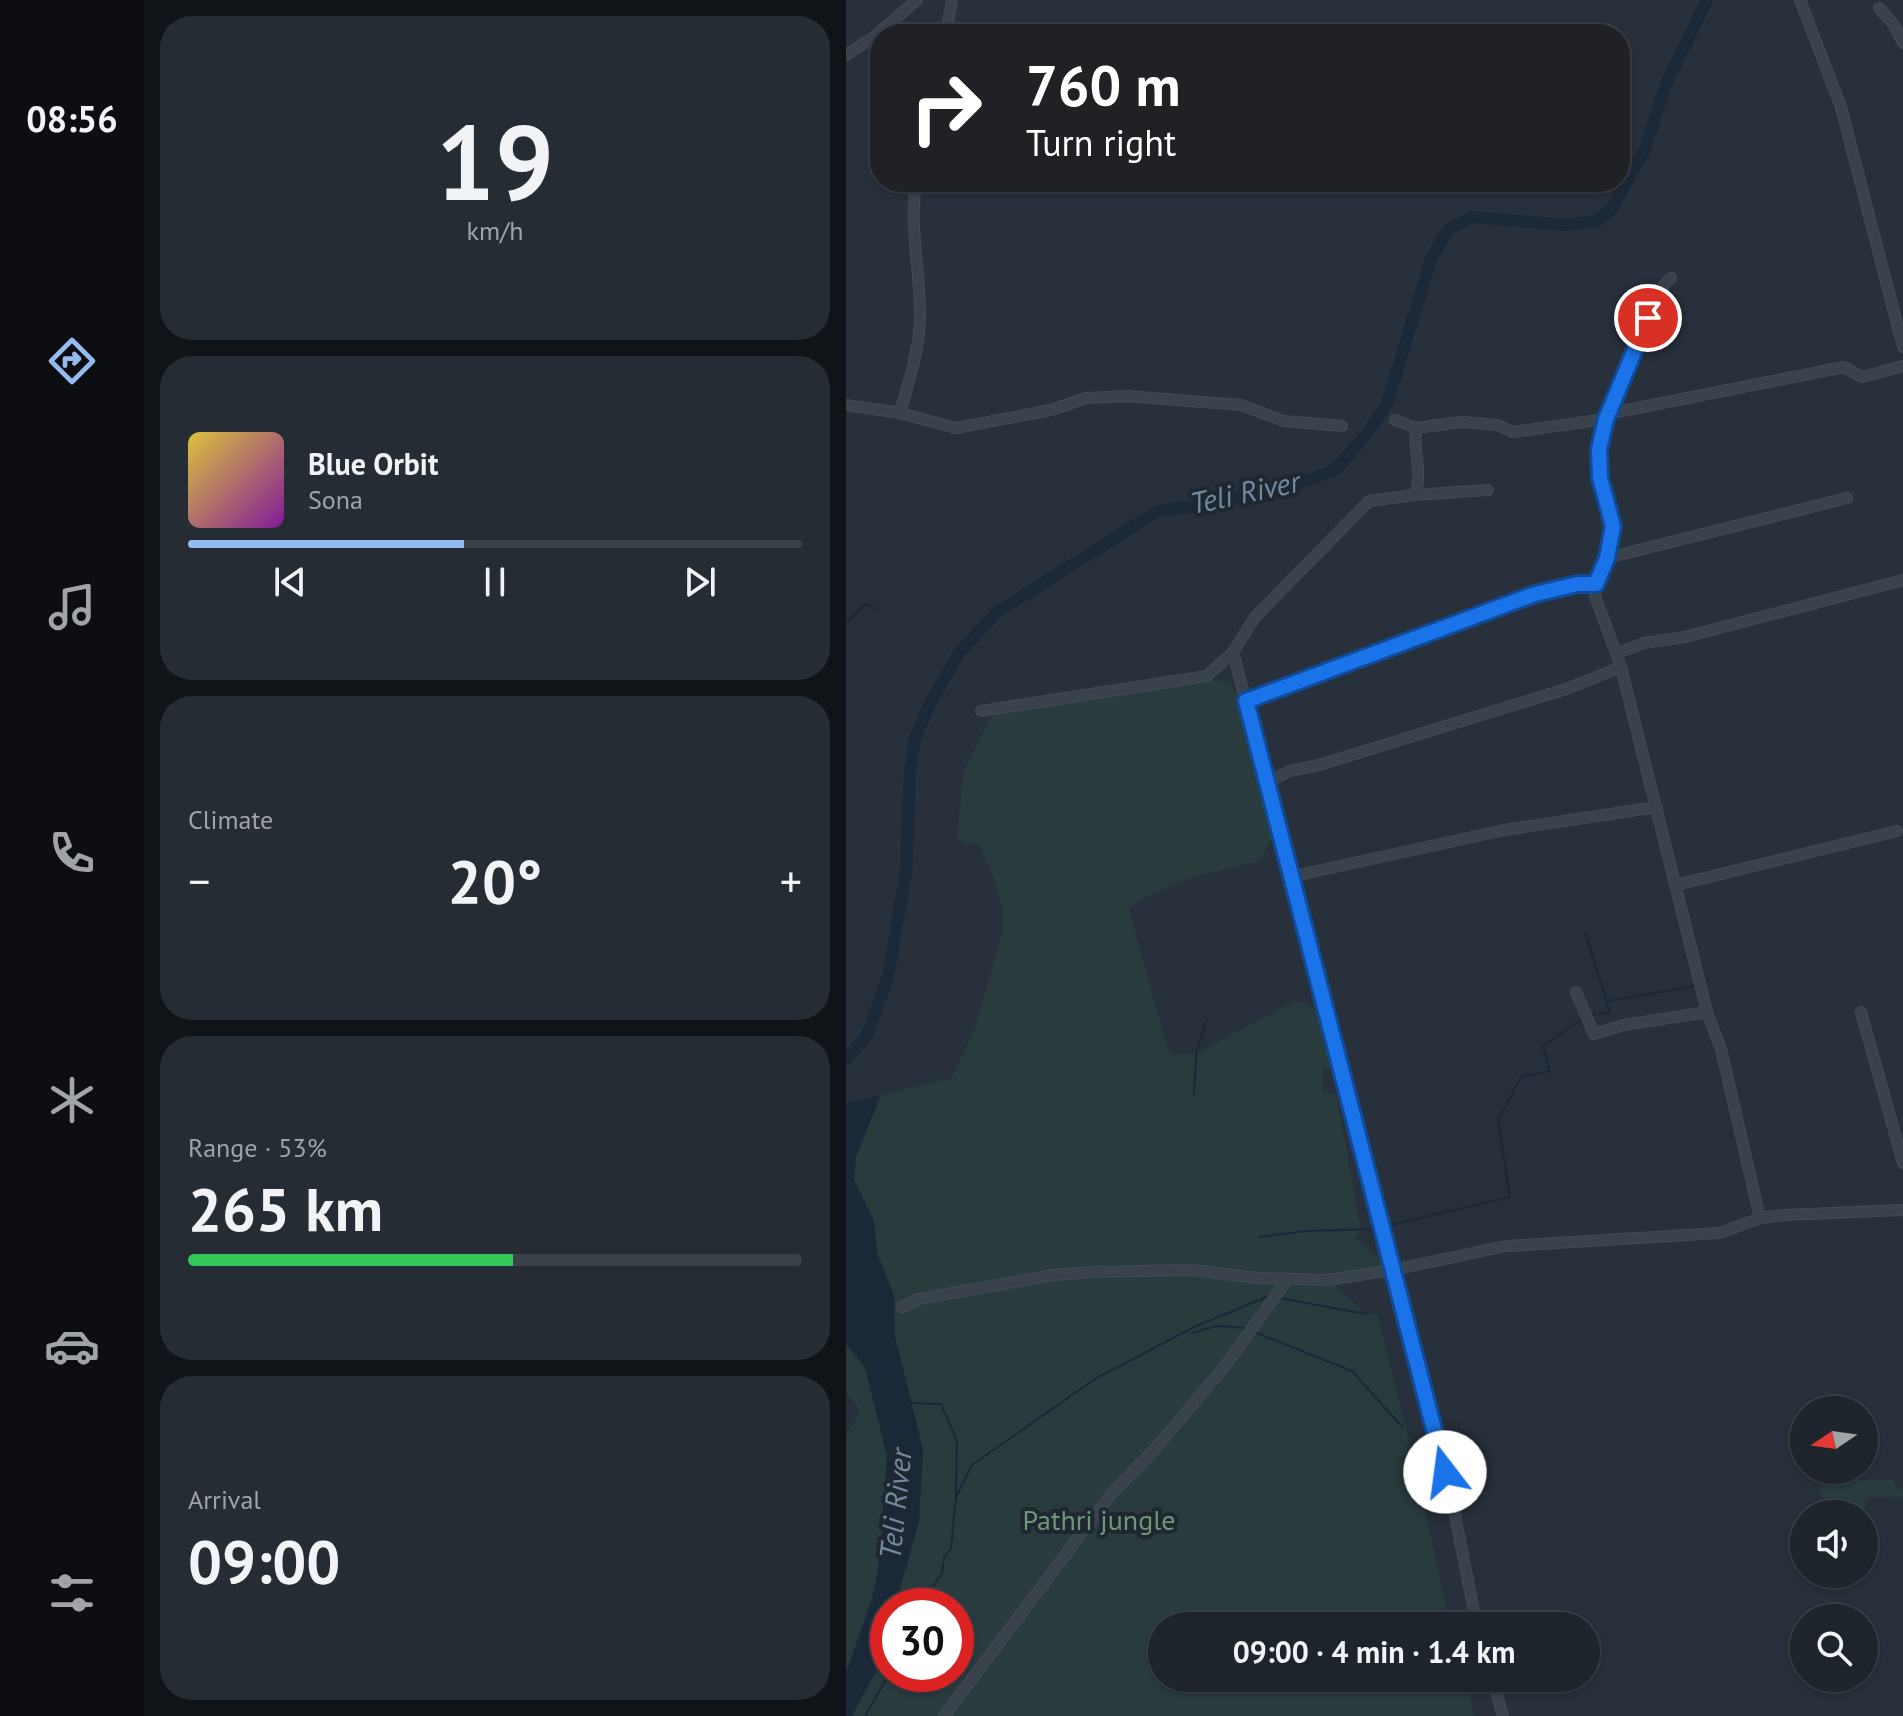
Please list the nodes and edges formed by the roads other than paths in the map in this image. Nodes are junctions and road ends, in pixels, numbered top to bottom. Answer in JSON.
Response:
{"nodes":[{"id":1,"x":917,"y":0,"type":"edge"},
{"id":2,"x":952,"y":0,"type":"edge"},
{"id":3,"x":1800,"y":0,"type":"edge"},
{"id":4,"x":1879,"y":8,"type":"dead end"},
{"id":5,"x":889,"y":24,"type":"edge"},
{"id":6,"x":948,"y":24,"type":"edge"},
{"id":7,"x":870,"y":40,"type":"edge"},
{"id":8,"x":1903,"y":43,"type":"edge"},
{"id":9,"x":846,"y":55,"type":"edge"},
{"id":10,"x":915,"y":192,"type":"edge"},
{"id":11,"x":1671,"y":278,"type":"dead end"},
{"id":12,"x":1902,"y":341,"type":"edge"},
{"id":13,"x":1903,"y":366,"type":"edge"},
{"id":14,"x":846,"y":405,"type":"edge"},
{"id":15,"x":900,"y":413,"type":"junction"},
{"id":16,"x":1609,"y":416,"type":"junction"},
{"id":17,"x":1395,"y":420,"type":"dead end"},
{"id":18,"x":1342,"y":426,"type":"dead end"},
{"id":19,"x":1416,"y":428,"type":"junction"},
{"id":20,"x":1488,"y":490,"type":"dead end"},
{"id":21,"x":1414,"y":495,"type":"junction"},
{"id":22,"x":1847,"y":498,"type":"dead end"},
{"id":23,"x":1607,"y":558,"type":"junction"},
{"id":24,"x":1903,"y":580,"type":"edge"},
{"id":25,"x":1596,"y":584,"type":"junction"},
{"id":26,"x":1233,"y":652,"type":"junction"},
{"id":27,"x":1618,"y":653,"type":"junction"},
{"id":28,"x":1621,"y":667,"type":"junction"},
{"id":29,"x":1246,"y":701,"type":"junction"},
{"id":30,"x":981,"y":711,"type":"dead end"},
{"id":31,"x":1267,"y":782,"type":"junction"},
{"id":32,"x":1657,"y":807,"type":"junction"},
{"id":33,"x":1897,"y":831,"type":"dead end"},
{"id":34,"x":1290,"y":877,"type":"junction"},
{"id":35,"x":1676,"y":885,"type":"junction"},
{"id":36,"x":1576,"y":992,"type":"dead end"},
{"id":37,"x":1707,"y":1012,"type":"junction"},
{"id":38,"x":1861,"y":1012,"type":"dead end"},
{"id":39,"x":1903,"y":1163,"type":"edge"},
{"id":40,"x":1903,"y":1210,"type":"edge"},
{"id":41,"x":1760,"y":1218,"type":"junction"},
{"id":42,"x":1392,"y":1270,"type":"junction"},
{"id":43,"x":1287,"y":1280,"type":"junction"},
{"id":44,"x":902,"y":1307,"type":"dead end"},
{"id":45,"x":1474,"y":1612,"type":"edge"},
{"id":46,"x":1496,"y":1692,"type":"edge"},
{"id":47,"x":944,"y":1716,"type":"edge"},
{"id":48,"x":1503,"y":1716,"type":"edge"}],
"edges":[{"from":1,"to":5,"type":"street"},
{"from":2,"to":6,"type":"street"},
{"from":3,"to":12,"type":"street"},
{"from":4,"to":8,"type":"street"},
{"from":7,"to":9,"type":"street"},
{"from":10,"to":15,"type":"street"},
{"from":11,"to":16,"type":"street"},
{"from":13,"to":16,"type":"street"},
{"from":14,"to":15,"type":"street"},
{"from":15,"to":18,"type":"street"},
{"from":16,"to":19,"type":"street"},
{"from":16,"to":23,"type":"street"},
{"from":17,"to":19,"type":"street"},
{"from":19,"to":21,"type":"street"},
{"from":20,"to":21,"type":"street"},
{"from":21,"to":26,"type":"street"},
{"from":22,"to":23,"type":"street"},
{"from":23,"to":25,"type":"street"},
{"from":24,"to":27,"type":"street"},
{"from":25,"to":27,"type":"street"},
{"from":25,"to":29,"type":"street"},
{"from":26,"to":29,"type":"street"},
{"from":26,"to":30,"type":"street"},
{"from":27,"to":28,"type":"street"},
{"from":28,"to":31,"type":"street"},
{"from":28,"to":32,"type":"street"},
{"from":29,"to":31,"type":"street"},
{"from":31,"to":34,"type":"street"},
{"from":32,"to":34,"type":"street"},
{"from":32,"to":35,"type":"street"},
{"from":33,"to":35,"type":"street"},
{"from":34,"to":42,"type":"street"},
{"from":35,"to":37,"type":"street"},
{"from":36,"to":37,"type":"street"},
{"from":37,"to":41,"type":"street"},
{"from":38,"to":39,"type":"street"},
{"from":40,"to":41,"type":"street"},
{"from":41,"to":42,"type":"street"},
{"from":42,"to":43,"type":"street"},
{"from":42,"to":45,"type":"street"},
{"from":43,"to":44,"type":"street"},
{"from":43,"to":47,"type":"street"},
{"from":46,"to":48,"type":"street"}]}
